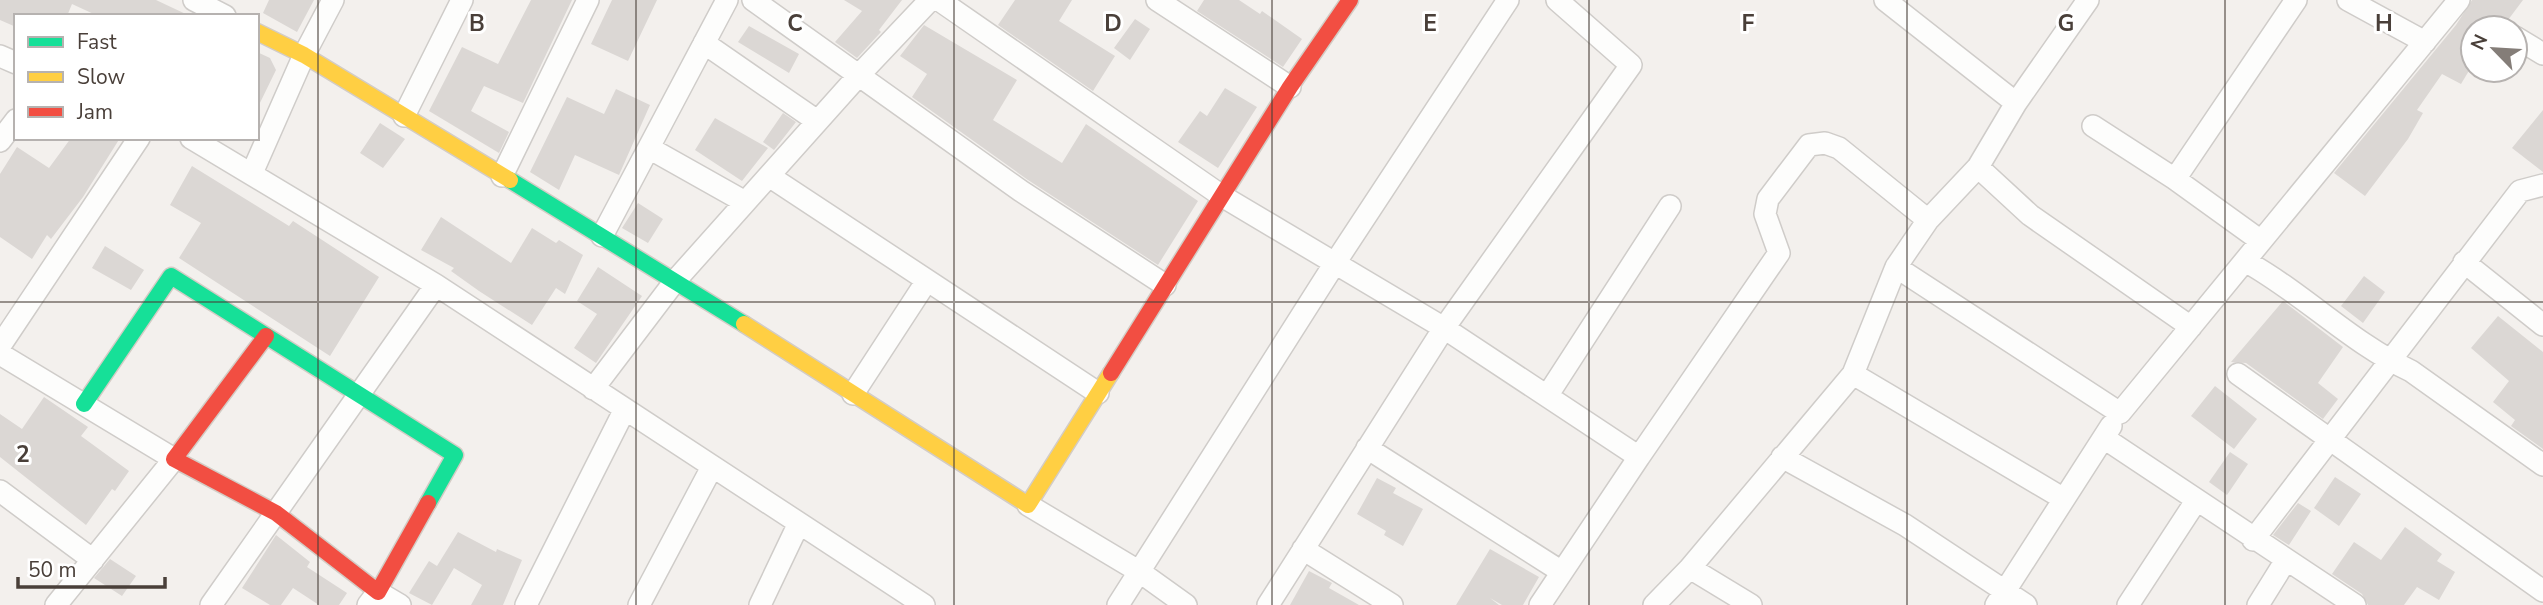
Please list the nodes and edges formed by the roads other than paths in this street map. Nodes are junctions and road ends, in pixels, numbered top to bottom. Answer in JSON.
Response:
{"nodes":[{"id":1,"x":333,"y":0,"type":"edge"},
{"id":2,"x":462,"y":0,"type":"edge"},
{"id":3,"x":588,"y":0,"type":"edge"},
{"id":4,"x":727,"y":0,"type":"edge"},
{"id":5,"x":753,"y":0,"type":"edge"},
{"id":6,"x":930,"y":0,"type":"edge"},
{"id":7,"x":939,"y":0,"type":"edge"},
{"id":8,"x":1157,"y":0,"type":"edge"},
{"id":9,"x":1350,"y":0,"type":"edge"},
{"id":10,"x":1508,"y":0,"type":"edge"},
{"id":11,"x":1557,"y":0,"type":"edge"},
{"id":12,"x":1885,"y":0,"type":"edge"},
{"id":13,"x":2088,"y":0,"type":"edge"},
{"id":14,"x":2296,"y":0,"type":"edge"},
{"id":15,"x":2348,"y":0,"type":"edge"},
{"id":16,"x":2459,"y":0,"type":"edge"},
{"id":17,"x":200,"y":1,"type":"edge"},
{"id":18,"x":222,"y":14,"type":"edge"},
{"id":19,"x":259,"y":33,"type":"edge"},
{"id":20,"x":2425,"y":42,"type":"junction"},
{"id":21,"x":704,"y":43,"type":"junction"},
{"id":22,"x":304,"y":55,"type":"junction"},
{"id":23,"x":859,"y":75,"type":"junction"},
{"id":24,"x":1290,"y":87,"type":"junction"},
{"id":25,"x":2016,"y":103,"type":"junction"},
{"id":26,"x":404,"y":116,"type":"junction"},
{"id":27,"x":817,"y":121,"type":"junction"},
{"id":28,"x":14,"y":123,"type":"edge"},
{"id":29,"x":2093,"y":126,"type":"dead end"},
{"id":30,"x":137,"y":140,"type":"edge"},
{"id":31,"x":194,"y":140,"type":"edge"},
{"id":32,"x":0,"y":141,"type":"edge"},
{"id":33,"x":649,"y":148,"type":"junction"},
{"id":34,"x":1978,"y":167,"type":"junction"},
{"id":35,"x":252,"y":173,"type":"junction"},
{"id":36,"x":502,"y":176,"type":"junction"},
{"id":37,"x":769,"y":176,"type":"junction"},
{"id":38,"x":2175,"y":179,"type":"junction"},
{"id":39,"x":2543,"y":185,"type":"edge"},
{"id":40,"x":1222,"y":196,"type":"junction"},
{"id":41,"x":745,"y":202,"type":"junction"},
{"id":42,"x":1670,"y":206,"type":"dead end"},
{"id":43,"x":1928,"y":220,"type":"junction"},
{"id":44,"x":602,"y":236,"type":"junction"},
{"id":45,"x":2262,"y":241,"type":"junction"},
{"id":46,"x":2245,"y":261,"type":"junction"},
{"id":47,"x":2464,"y":262,"type":"junction"},
{"id":48,"x":1335,"y":263,"type":"junction"},
{"id":49,"x":1896,"y":267,"type":"junction"},
{"id":50,"x":675,"y":281,"type":"junction"},
{"id":51,"x":926,"y":282,"type":"junction"},
{"id":52,"x":436,"y":285,"type":"junction"},
{"id":53,"x":1165,"y":285,"type":"junction"},
{"id":54,"x":2543,"y":325,"type":"edge"},
{"id":55,"x":2191,"y":327,"type":"junction"},
{"id":56,"x":1444,"y":328,"type":"junction"},
{"id":57,"x":265,"y":336,"type":"junction"},
{"id":58,"x":0,"y":346,"type":"edge"},
{"id":59,"x":0,"y":355,"type":"edge"},
{"id":60,"x":2389,"y":360,"type":"junction"},
{"id":61,"x":1853,"y":374,"type":"junction"},
{"id":62,"x":2238,"y":374,"type":"dead end"},
{"id":63,"x":593,"y":389,"type":"junction"},
{"id":64,"x":360,"y":393,"type":"junction"},
{"id":65,"x":1098,"y":393,"type":"junction"},
{"id":66,"x":853,"y":394,"type":"junction"},
{"id":67,"x":1550,"y":398,"type":"junction"},
{"id":68,"x":84,"y":404,"type":"junction"},
{"id":69,"x":624,"y":411,"type":"junction"},
{"id":70,"x":2120,"y":413,"type":"junction"},
{"id":71,"x":2104,"y":438,"type":"junction"},
{"id":72,"x":2330,"y":439,"type":"junction"},
{"id":73,"x":1367,"y":448,"type":"junction"},
{"id":74,"x":1639,"y":457,"type":"junction"},
{"id":75,"x":1782,"y":457,"type":"junction"},
{"id":76,"x":174,"y":458,"type":"junction"},
{"id":77,"x":2543,"y":465,"type":"edge"},
{"id":78,"x":712,"y":467,"type":"junction"},
{"id":79,"x":0,"y":491,"type":"edge"},
{"id":80,"x":2064,"y":499,"type":"junction"},
{"id":81,"x":2196,"y":501,"type":"junction"},
{"id":82,"x":1028,"y":505,"type":"junction"},
{"id":83,"x":276,"y":513,"type":"junction"},
{"id":84,"x":799,"y":523,"type":"junction"},
{"id":85,"x":2253,"y":540,"type":"junction"},
{"id":86,"x":1303,"y":549,"type":"junction"},
{"id":87,"x":93,"y":560,"type":"junction"},
{"id":88,"x":2286,"y":560,"type":"junction"},
{"id":89,"x":1690,"y":568,"type":"junction"},
{"id":90,"x":1140,"y":572,"type":"junction"},
{"id":91,"x":1562,"y":572,"type":"junction"},
{"id":92,"x":2543,"y":591,"type":"edge"},
{"id":93,"x":893,"y":596,"type":"edge"},
{"id":94,"x":373,"y":598,"type":"edge"},
{"id":95,"x":2000,"y":599,"type":"edge"},
{"id":96,"x":56,"y":605,"type":"edge"},
{"id":97,"x":211,"y":605,"type":"edge"},
{"id":98,"x":400,"y":605,"type":"edge"},
{"id":99,"x":526,"y":605,"type":"edge"},
{"id":100,"x":639,"y":605,"type":"edge"},
{"id":101,"x":760,"y":605,"type":"edge"},
{"id":102,"x":924,"y":605,"type":"edge"},
{"id":103,"x":1118,"y":605,"type":"edge"},
{"id":104,"x":1186,"y":605,"type":"edge"},
{"id":105,"x":1268,"y":605,"type":"edge"},
{"id":106,"x":1392,"y":605,"type":"edge"},
{"id":107,"x":1540,"y":605,"type":"edge"},
{"id":108,"x":1654,"y":605,"type":"edge"},
{"id":109,"x":1751,"y":605,"type":"edge"},
{"id":110,"x":2025,"y":605,"type":"edge"},
{"id":111,"x":2128,"y":605,"type":"edge"},
{"id":112,"x":2258,"y":605,"type":"edge"},
{"id":113,"x":2355,"y":605,"type":"edge"}],
"edges":[{"from":1,"to":22,"type":"street"},
{"from":2,"to":26,"type":"street"},
{"from":3,"to":36,"type":"street"},
{"from":4,"to":21,"type":"street"},
{"from":5,"to":23,"type":"street"},
{"from":6,"to":23,"type":"street"},
{"from":7,"to":40,"type":"street"},
{"from":8,"to":24,"type":"street"},
{"from":9,"to":24,"type":"street"},
{"from":10,"to":48,"type":"street"},
{"from":11,"to":56,"type":"street"},
{"from":12,"to":25,"type":"street"},
{"from":13,"to":25,"type":"street"},
{"from":14,"to":38,"type":"street"},
{"from":15,"to":20,"type":"street"},
{"from":16,"to":20,"type":"street"},
{"from":17,"to":18,"type":"street"},
{"from":19,"to":22,"type":"street"},
{"from":20,"to":45,"type":"street"},
{"from":21,"to":27,"type":"street"},
{"from":21,"to":33,"type":"street"},
{"from":22,"to":26,"type":"street"},
{"from":22,"to":35,"type":"street"},
{"from":23,"to":27,"type":"street"},
{"from":23,"to":53,"type":"street"},
{"from":24,"to":40,"type":"street"},
{"from":25,"to":34,"type":"street"},
{"from":26,"to":36,"type":"street"},
{"from":27,"to":37,"type":"street"},
{"from":28,"to":32,"type":"street"},
{"from":29,"to":38,"type":"street"},
{"from":30,"to":58,"type":"street"},
{"from":31,"to":35,"type":"street"},
{"from":33,"to":41,"type":"street"},
{"from":33,"to":44,"type":"street"},
{"from":34,"to":43,"type":"street"},
{"from":34,"to":55,"type":"street"},
{"from":35,"to":52,"type":"street"},
{"from":36,"to":44,"type":"street"},
{"from":37,"to":41,"type":"street"},
{"from":37,"to":51,"type":"street"},
{"from":38,"to":45,"type":"street"},
{"from":39,"to":47,"type":"street"},
{"from":40,"to":48,"type":"street"},
{"from":40,"to":53,"type":"street"},
{"from":41,"to":50,"type":"street"},
{"from":42,"to":67,"type":"street"},
{"from":43,"to":49,"type":"street"},
{"from":43,"to":74,"type":"street"},
{"from":44,"to":50,"type":"street"},
{"from":45,"to":46,"type":"street"},
{"from":46,"to":55,"type":"street"},
{"from":46,"to":60,"type":"street"},
{"from":47,"to":54,"type":"street"},
{"from":47,"to":60,"type":"street"},
{"from":48,"to":56,"type":"street"},
{"from":48,"to":90,"type":"street"},
{"from":49,"to":61,"type":"street"},
{"from":49,"to":70,"type":"street"},
{"from":50,"to":63,"type":"street"},
{"from":50,"to":66,"type":"street"},
{"from":51,"to":65,"type":"street"},
{"from":51,"to":66,"type":"street"},
{"from":52,"to":63,"type":"street"},
{"from":52,"to":64,"type":"street"},
{"from":53,"to":65,"type":"street"},
{"from":55,"to":70,"type":"street"},
{"from":56,"to":67,"type":"street"},
{"from":56,"to":73,"type":"street"},
{"from":57,"to":64,"type":"street"},
{"from":57,"to":68,"type":"street"},
{"from":57,"to":76,"type":"street"},
{"from":59,"to":68,"type":"street"},
{"from":60,"to":72,"type":"street"},
{"from":60,"to":77,"type":"street"},
{"from":61,"to":75,"type":"street"},
{"from":61,"to":80,"type":"street"},
{"from":62,"to":72,"type":"street"},
{"from":63,"to":69,"type":"street"},
{"from":64,"to":83,"type":"street"},
{"from":64,"to":94,"type":"street"},
{"from":65,"to":82,"type":"street"},
{"from":66,"to":82,"type":"street"},
{"from":67,"to":74,"type":"street"},
{"from":68,"to":76,"type":"street"},
{"from":69,"to":78,"type":"street"},
{"from":69,"to":99,"type":"street"},
{"from":70,"to":71,"type":"street"},
{"from":71,"to":80,"type":"street"},
{"from":71,"to":81,"type":"street"},
{"from":72,"to":85,"type":"street"},
{"from":72,"to":92,"type":"street"},
{"from":73,"to":86,"type":"street"},
{"from":73,"to":91,"type":"street"},
{"from":74,"to":91,"type":"street"},
{"from":75,"to":89,"type":"street"},
{"from":75,"to":95,"type":"street"},
{"from":76,"to":83,"type":"street"},
{"from":76,"to":87,"type":"street"},
{"from":78,"to":84,"type":"street"},
{"from":78,"to":100,"type":"street"},
{"from":79,"to":87,"type":"street"},
{"from":80,"to":95,"type":"street"},
{"from":81,"to":85,"type":"street"},
{"from":81,"to":111,"type":"street"},
{"from":82,"to":90,"type":"street"},
{"from":83,"to":94,"type":"street"},
{"from":83,"to":97,"type":"street"},
{"from":84,"to":93,"type":"street"},
{"from":84,"to":101,"type":"street"},
{"from":85,"to":88,"type":"street"},
{"from":86,"to":105,"type":"street"},
{"from":86,"to":106,"type":"street"},
{"from":87,"to":96,"type":"street"},
{"from":88,"to":112,"type":"street"},
{"from":88,"to":113,"type":"street"},
{"from":89,"to":108,"type":"street"},
{"from":89,"to":109,"type":"street"},
{"from":90,"to":103,"type":"street"},
{"from":90,"to":104,"type":"street"},
{"from":91,"to":107,"type":"street"},
{"from":93,"to":102,"type":"street"},
{"from":94,"to":98,"type":"street"},
{"from":95,"to":110,"type":"street"}]}
